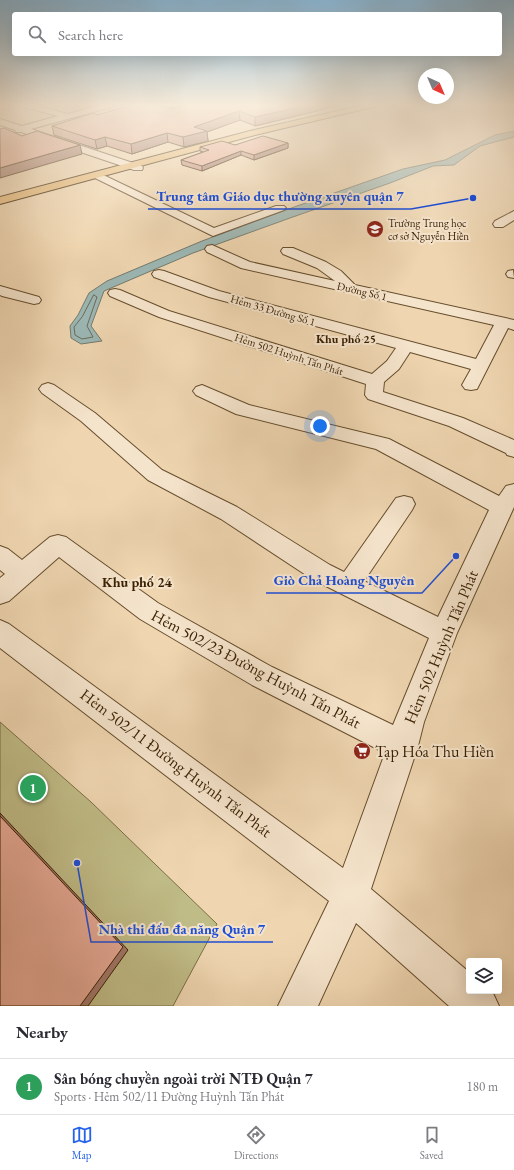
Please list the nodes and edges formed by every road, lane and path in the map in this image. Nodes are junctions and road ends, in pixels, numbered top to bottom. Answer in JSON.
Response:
{"nodes":[{"id":1,"x":88,"y":151,"type":"edge"},
{"id":2,"x":195,"y":151,"type":"edge"},
{"id":3,"x":135,"y":166,"type":"junction"},
{"id":4,"x":99,"y":176,"type":"junction"},
{"id":5,"x":0,"y":201,"type":"edge"},
{"id":6,"x":0,"y":205,"type":"edge"},
{"id":7,"x":280,"y":208,"type":"dead end"},
{"id":8,"x":514,"y":215,"type":"edge"},
{"id":9,"x":499,"y":224,"type":"dead end"},
{"id":10,"x":212,"y":249,"type":"dead end"},
{"id":11,"x":288,"y":251,"type":"dead end"},
{"id":12,"x":159,"y":274,"type":"dead end"},
{"id":13,"x":350,"y":289,"type":"junction"},
{"id":14,"x":0,"y":290,"type":"edge"},
{"id":15,"x":115,"y":293,"type":"dead end"},
{"id":16,"x":34,"y":300,"type":"dead end"},
{"id":17,"x":509,"y":324,"type":"edge"},
{"id":18,"x":406,"y":346,"type":"junction"},
{"id":19,"x":481,"y":366,"type":"junction"},
{"id":20,"x":375,"y":381,"type":"junction"},
{"id":21,"x":471,"y":386,"type":"dead end"},
{"id":22,"x":48,"y":389,"type":"dead end"},
{"id":23,"x":202,"y":390,"type":"dead end"},
{"id":24,"x":514,"y":450,"type":"edge"},
{"id":25,"x":508,"y":499,"type":"edge"},
{"id":26,"x":404,"y":504,"type":"dead end"},
{"id":27,"x":0,"y":556,"type":"edge"},
{"id":28,"x":22,"y":574,"type":"junction"},
{"id":29,"x":348,"y":585,"type":"junction"},
{"id":30,"x":0,"y":593,"type":"edge"},
{"id":31,"x":0,"y":632,"type":"edge"},
{"id":32,"x":444,"y":633,"type":"junction"},
{"id":33,"x":403,"y":746,"type":"junction"},
{"id":34,"x":351,"y":895,"type":"junction"},
{"id":35,"x":298,"y":1006,"type":"edge"},
{"id":36,"x":479,"y":1006,"type":"edge"}],
"edges":[{"from":1,"to":3,"type":"street"},
{"from":2,"to":3,"type":"main road"},
{"from":3,"to":4,"type":"main road"},
{"from":4,"to":5,"type":"main road"},
{"from":4,"to":6,"type":"main road"},
{"from":4,"to":7,"type":"street"},
{"from":8,"to":9,"type":"street"},
{"from":10,"to":13,"type":"street","name":"Đường Số 1"},
{"from":11,"to":13,"type":"street"},
{"from":12,"to":18,"type":"street","name":"Hẻm 33 Đường Số 1"},
{"from":13,"to":17,"type":"street","name":"Đường Số 1"},
{"from":14,"to":16,"type":"street"},
{"from":15,"to":20,"type":"street","name":"Hẻm 502 Huỳnh Tấn Phát"},
{"from":17,"to":19,"type":"street"},
{"from":18,"to":19,"type":"street","name":"Hẻm 33 Đường Số 1"},
{"from":18,"to":20,"type":"street"},
{"from":19,"to":21,"type":"street"},
{"from":20,"to":24,"type":"street"},
{"from":22,"to":29,"type":"street"},
{"from":23,"to":25,"type":"street"},
{"from":25,"to":32,"type":"street","name":"Hẻm 502 Huỳnh Tấn Phát"},
{"from":26,"to":29,"type":"street"},
{"from":27,"to":28,"type":"street"},
{"from":28,"to":30,"type":"street","name":"Hẻm 502/23 Đường Huỳnh Tấn Phát"},
{"from":28,"to":33,"type":"street","name":"Hẻm 502/23 Đường Huỳnh Tấn Phát"},
{"from":29,"to":32,"type":"street"},
{"from":31,"to":34,"type":"street","name":"Hẻm 502/11 Đường Huỳnh Tấn Phát"},
{"from":32,"to":33,"type":"street","name":"Hẻm 502 Huỳnh Tấn Phát"},
{"from":33,"to":34,"type":"street","name":"Hẻm 502 Huỳnh Tấn Phát"},
{"from":34,"to":35,"type":"street","name":"Hẻm 502 Huỳnh Tấn Phát"},
{"from":34,"to":36,"type":"street","name":"Hẻm 502/11 Đường Huỳnh Tấn Phát"}]}
